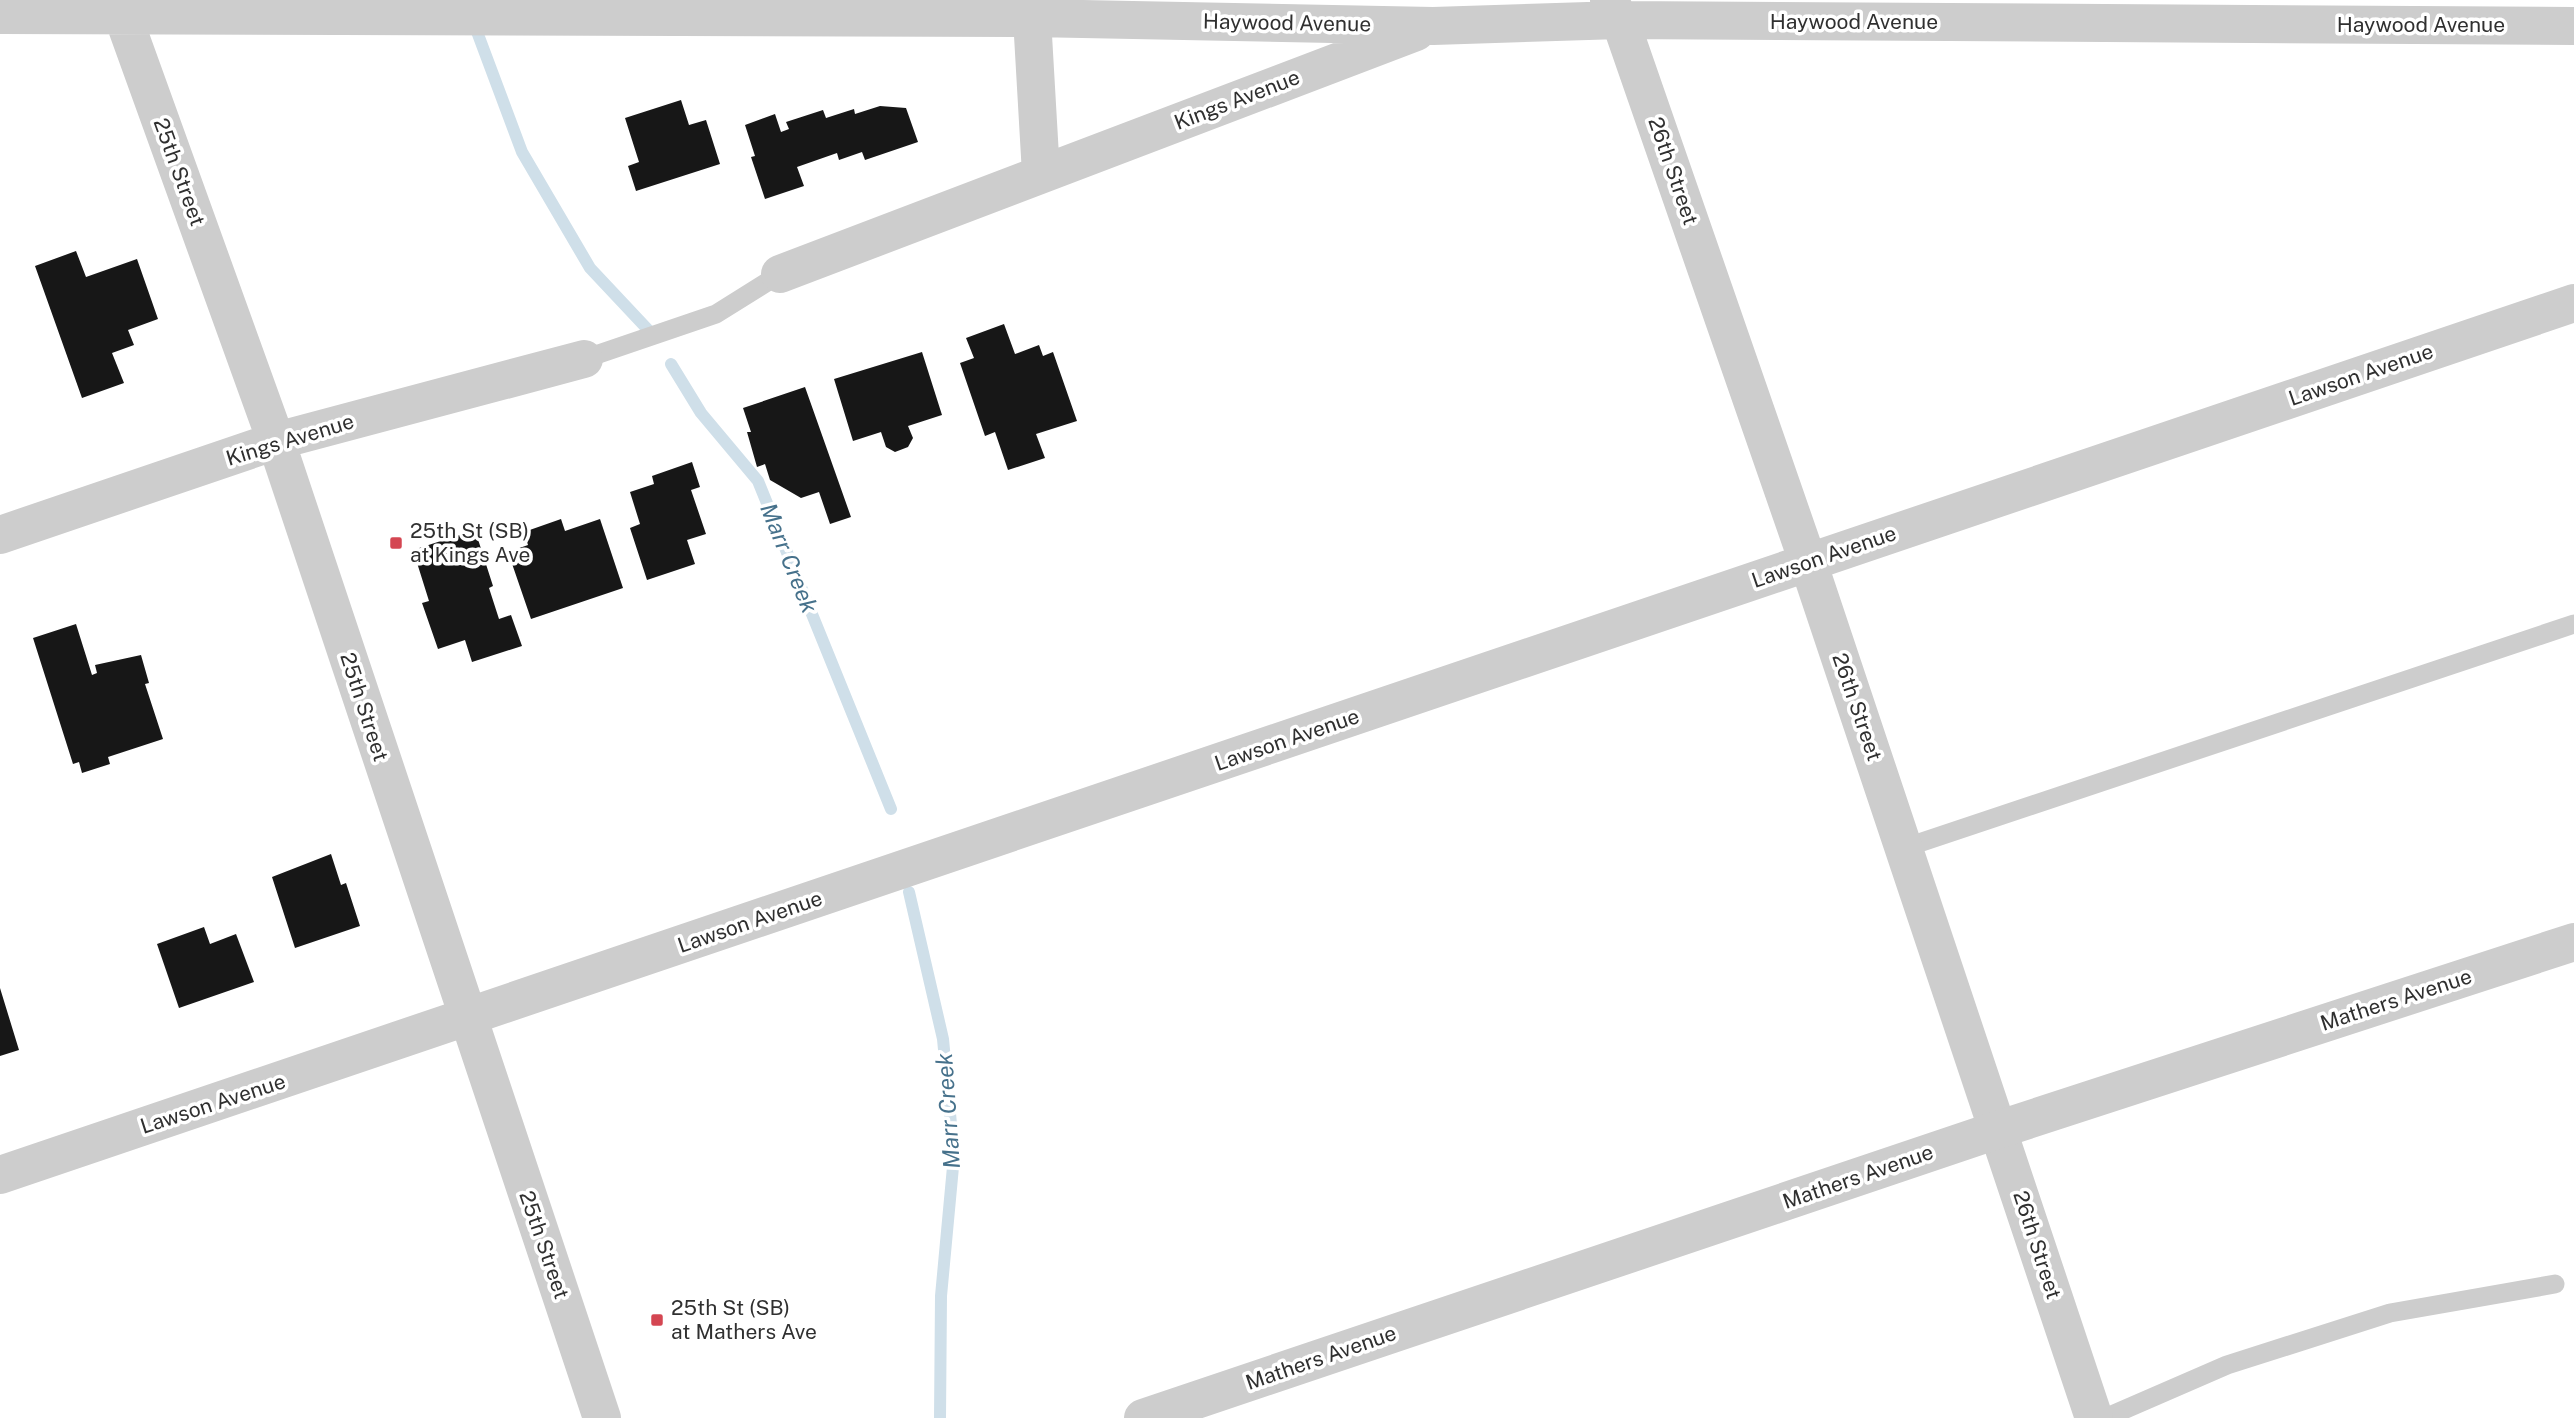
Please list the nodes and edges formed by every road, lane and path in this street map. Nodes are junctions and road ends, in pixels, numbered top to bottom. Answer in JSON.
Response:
{"nodes":[{"id":1,"x":120,"y":8,"type":"edge"},
{"id":2,"x":1615,"y":10,"type":"edge"},
{"id":3,"x":0,"y":15,"type":"edge"},
{"id":4,"x":1032,"y":19,"type":"junction"},
{"id":5,"x":1433,"y":26,"type":"junction"},
{"id":6,"x":2574,"y":26,"type":"edge"},
{"id":7,"x":1041,"y":174,"type":"junction"},
{"id":8,"x":780,"y":274,"type":"joint"},
{"id":9,"x":2574,"y":303,"type":"edge"},
{"id":10,"x":584,"y":359,"type":"joint"},
{"id":11,"x":276,"y":441,"type":"junction"},
{"id":12,"x":0,"y":535,"type":"edge"},
{"id":13,"x":1808,"y":562,"type":"junction"},
{"id":14,"x":2574,"y":624,"type":"edge"},
{"id":15,"x":1904,"y":848,"type":"junction"},
{"id":16,"x":2574,"y":942,"type":"edge"},
{"id":17,"x":467,"y":1019,"type":"junction"},
{"id":18,"x":2000,"y":1129,"type":"junction"},
{"id":19,"x":0,"y":1175,"type":"edge"},
{"id":20,"x":2555,"y":1284,"type":"dead end"},
{"id":21,"x":602,"y":1418,"type":"edge"},
{"id":22,"x":1143,"y":1418,"type":"edge"},
{"id":23,"x":2094,"y":1418,"type":"edge"},
{"id":24,"x":2105,"y":1418,"type":"edge"}],
"edges":[{"from":1,"to":3,"type":"street","name":"Haywood Avenue"},
{"from":1,"to":4,"type":"street","name":"Haywood Avenue"},
{"from":1,"to":11,"type":"street","name":"25th Street"},
{"from":2,"to":5,"type":"street","name":"Haywood Avenue"},
{"from":2,"to":6,"type":"street","name":"Haywood Avenue"},
{"from":2,"to":13,"type":"street","name":"26th Street"},
{"from":4,"to":5,"type":"street","name":"Haywood Avenue"},
{"from":4,"to":7,"type":"street"},
{"from":5,"to":7,"type":"street","name":"Kings Avenue"},
{"from":7,"to":8,"type":"street","name":"Kings Avenue"},
{"from":8,"to":10,"type":"lane"},
{"from":9,"to":13,"type":"street","name":"Lawson Avenue"},
{"from":10,"to":11,"type":"street","name":"Kings Avenue"},
{"from":11,"to":12,"type":"street","name":"Kings Avenue"},
{"from":11,"to":17,"type":"street","name":"25th Street"},
{"from":13,"to":15,"type":"street","name":"26th Street"},
{"from":13,"to":17,"type":"street","name":"Lawson Avenue"},
{"from":14,"to":15,"type":"lane"},
{"from":15,"to":18,"type":"street","name":"26th Street"},
{"from":16,"to":18,"type":"street","name":"Mathers Avenue"},
{"from":17,"to":19,"type":"street","name":"Lawson Avenue"},
{"from":17,"to":21,"type":"street","name":"25th Street"},
{"from":18,"to":22,"type":"street","name":"Mathers Avenue"},
{"from":18,"to":23,"type":"street","name":"26th Street"},
{"from":20,"to":24,"type":"lane"}]}
